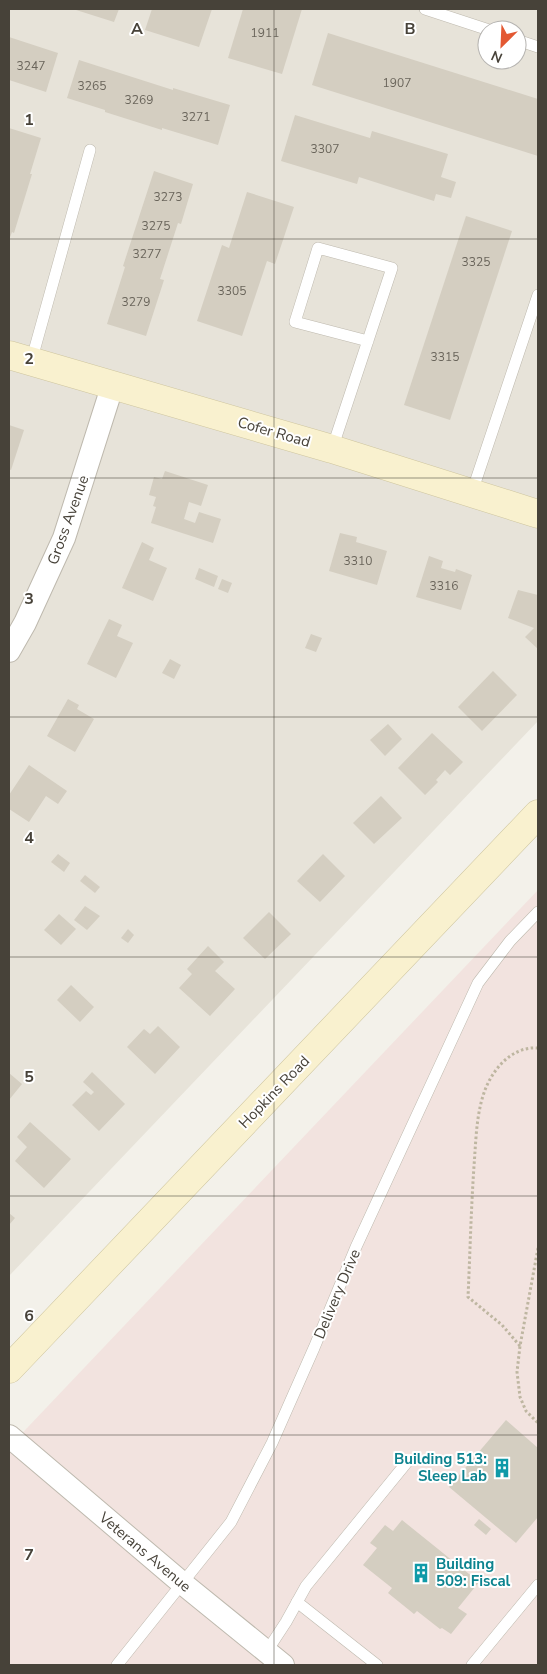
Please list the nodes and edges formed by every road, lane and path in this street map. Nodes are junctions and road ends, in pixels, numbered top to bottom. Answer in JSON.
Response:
{"nodes":[{"id":1,"x":425,"y":9,"type":"edge"},
{"id":2,"x":477,"y":26,"type":"edge"},
{"id":3,"x":90,"y":150,"type":"dead end"},
{"id":4,"x":538,"y":295,"type":"edge"},
{"id":5,"x":368,"y":341,"type":"junction"},
{"id":6,"x":20,"y":358,"type":"edge"},
{"id":7,"x":113,"y":384,"type":"junction"},
{"id":8,"x":332,"y":448,"type":"junction"},
{"id":9,"x":472,"y":492,"type":"junction"},
{"id":10,"x":538,"y":514,"type":"edge"},
{"id":11,"x":9,"y":651,"type":"edge"},
{"id":12,"x":538,"y":814,"type":"edge"},
{"id":13,"x":538,"y":912,"type":"edge"},
{"id":14,"x":538,"y":1048,"type":"edge"},
{"id":15,"x":538,"y":1248,"type":"edge"},
{"id":16,"x":520,"y":1346,"type":"junction"},
{"id":17,"x":9,"y":1369,"type":"edge"},
{"id":18,"x":538,"y":1423,"type":"edge"},
{"id":19,"x":9,"y":1436,"type":"edge"},
{"id":20,"x":408,"y":1461,"type":"dead end"},
{"id":21,"x":182,"y":1583,"type":"junction"},
{"id":22,"x":538,"y":1585,"type":"edge"},
{"id":23,"x":297,"y":1602,"type":"junction"},
{"id":24,"x":266,"y":1650,"type":"junction"},
{"id":25,"x":117,"y":1665,"type":"edge"},
{"id":26,"x":283,"y":1665,"type":"edge"},
{"id":27,"x":377,"y":1665,"type":"edge"},
{"id":28,"x":472,"y":1665,"type":"edge"}],
"edges":[{"from":1,"to":2,"type":"lane"},
{"from":3,"to":6,"type":"lane"},
{"from":4,"to":9,"type":"lane"},
{"from":5,"to":5,"type":"lane"},
{"from":5,"to":8,"type":"lane"},
{"from":6,"to":7,"type":"main road","name":"Cofer Road"},
{"from":7,"to":8,"type":"main road","name":"Cofer Road"},
{"from":7,"to":11,"type":"street","name":"Gross Avenue"},
{"from":8,"to":9,"type":"main road","name":"Cofer Road"},
{"from":9,"to":10,"type":"main road","name":"Cofer Road"},
{"from":12,"to":17,"type":"main road","name":"Hopkins Road"},
{"from":13,"to":21,"type":"lane","name":"Delivery Drive"},
{"from":14,"to":16,"type":"path"},
{"from":15,"to":16,"type":"path"},
{"from":16,"to":18,"type":"path"},
{"from":19,"to":21,"type":"street","name":"Veterans Avenue"},
{"from":20,"to":23,"type":"lane"},
{"from":21,"to":24,"type":"street","name":"Veterans Avenue"},
{"from":21,"to":25,"type":"lane","name":"Delivery Drive"},
{"from":22,"to":28,"type":"lane"},
{"from":23,"to":24,"type":"lane"},
{"from":23,"to":27,"type":"lane"},
{"from":24,"to":26,"type":"street","name":"Veterans Avenue"}]}
